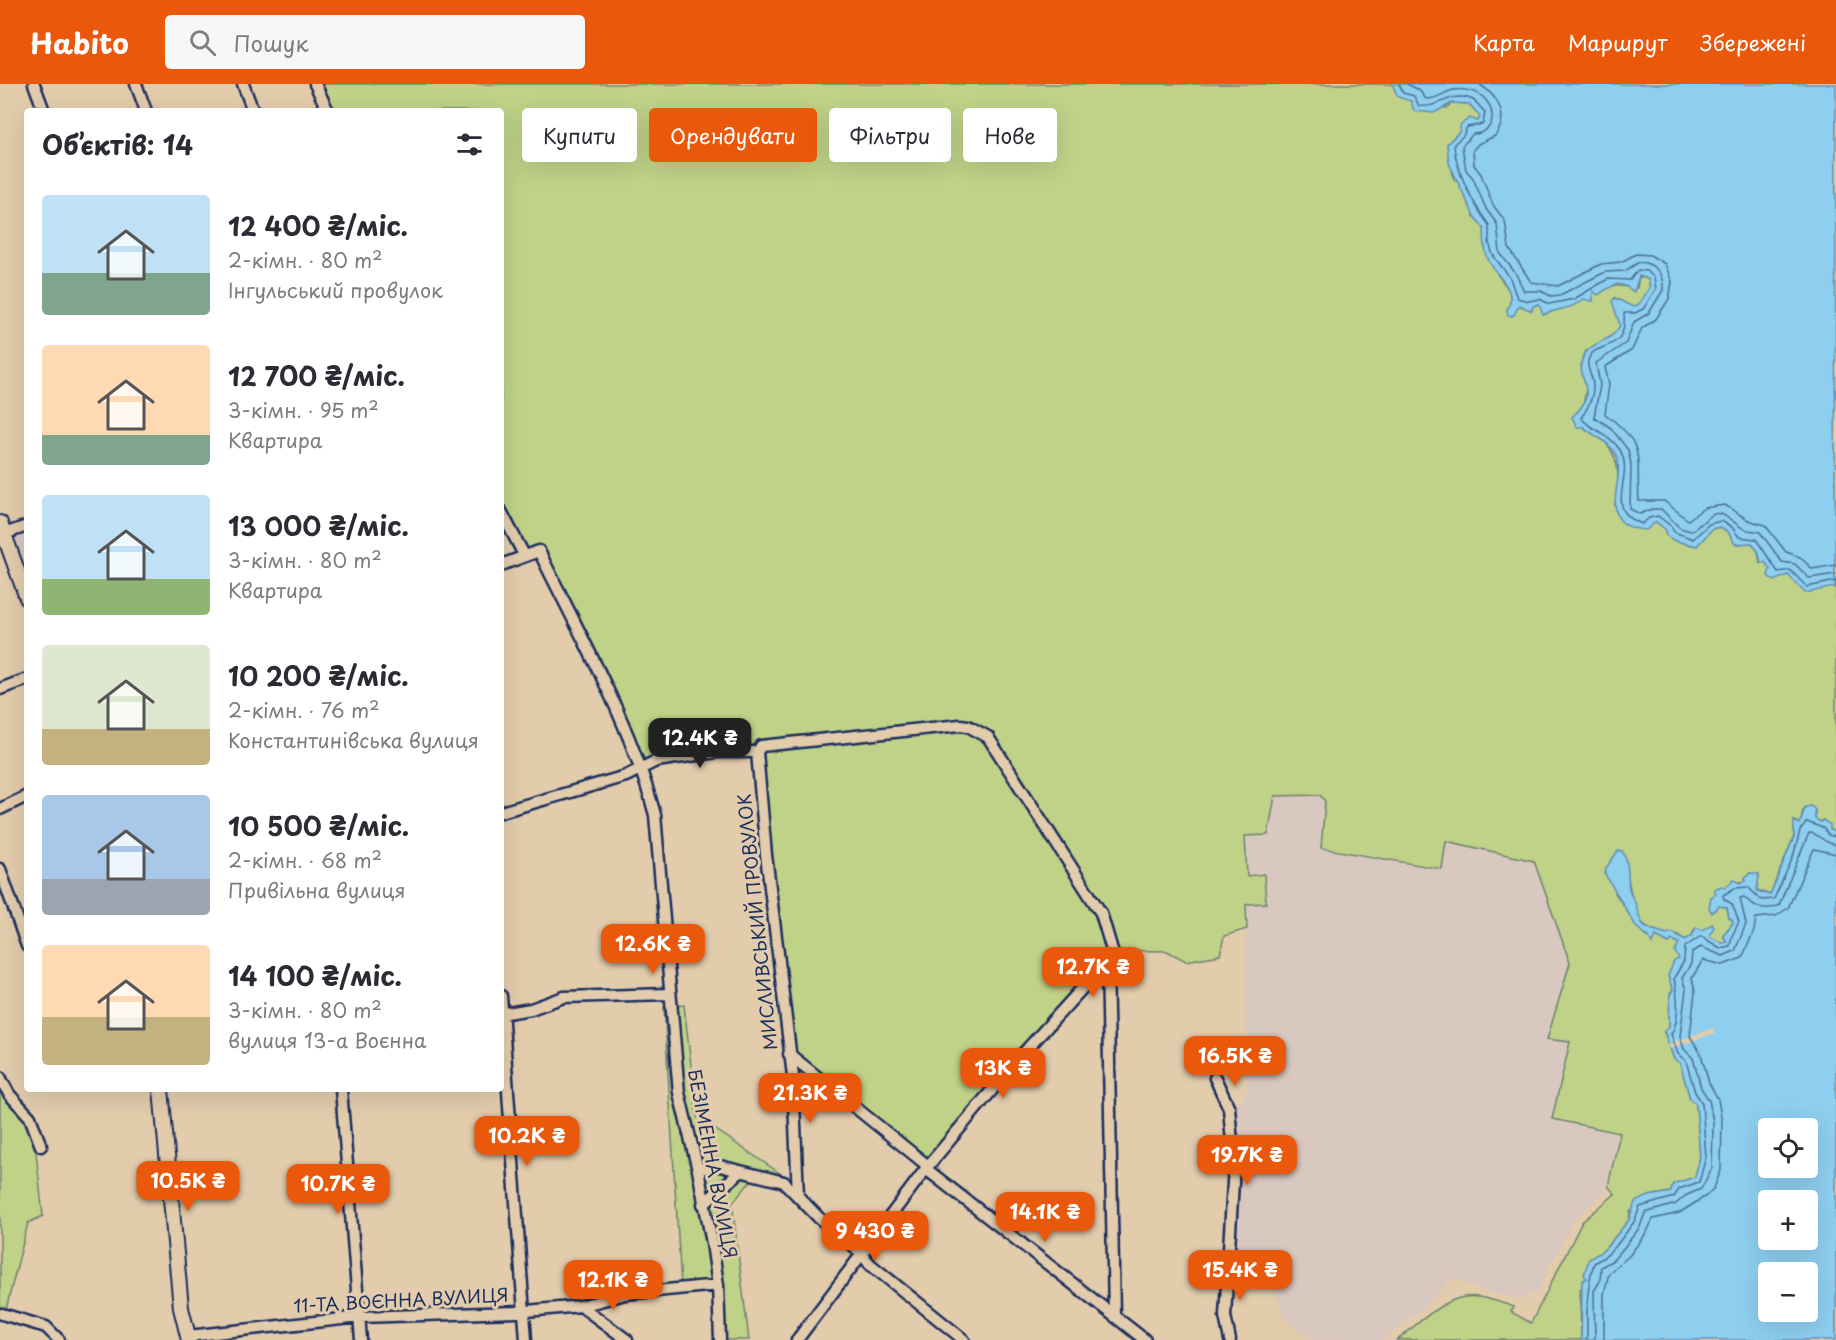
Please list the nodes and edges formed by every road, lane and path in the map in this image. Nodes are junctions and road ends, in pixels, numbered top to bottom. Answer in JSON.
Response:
{"nodes":[{"id":1,"x":34,"y":84,"type":"edge"},
{"id":2,"x":136,"y":84,"type":"edge"},
{"id":3,"x":243,"y":84,"type":"edge"},
{"id":4,"x":315,"y":84,"type":"edge"},
{"id":5,"x":43,"y":108,"type":"edge"},
{"id":6,"x":145,"y":108,"type":"edge"},
{"id":7,"x":252,"y":108,"type":"edge"},
{"id":8,"x":327,"y":108,"type":"edge"},
{"id":9,"x":504,"y":517,"type":"edge"},
{"id":10,"x":24,"y":526,"type":"edge"},
{"id":11,"x":2,"y":529,"type":"edge"},
{"id":12,"x":524,"y":555,"type":"junction"},
{"id":13,"x":504,"y":564,"type":"edge"},
{"id":14,"x":24,"y":590,"type":"edge"},
{"id":15,"x":24,"y":680,"type":"edge"},
{"id":16,"x":0,"y":689,"type":"edge"},
{"id":17,"x":757,"y":752,"type":"junction"},
{"id":18,"x":639,"y":770,"type":"junction"},
{"id":19,"x":24,"y":797,"type":"edge"},
{"id":20,"x":0,"y":809,"type":"edge"},
{"id":21,"x":504,"y":811,"type":"edge"},
{"id":22,"x":0,"y":869,"type":"edge"},
{"id":23,"x":24,"y":937,"type":"edge"},
{"id":24,"x":1107,"y":961,"type":"junction"},
{"id":25,"x":669,"y":994,"type":"junction"},
{"id":26,"x":504,"y":1013,"type":"edge"},
{"id":27,"x":504,"y":1046,"type":"edge"},
{"id":28,"x":789,"y":1054,"type":"junction"},
{"id":29,"x":0,"y":1077,"type":"edge"},
{"id":30,"x":1215,"y":1078,"type":"dead end"},
{"id":31,"x":161,"y":1092,"type":"edge"},
{"id":32,"x":341,"y":1092,"type":"edge"},
{"id":33,"x":40,"y":1146,"type":"dead end"},
{"id":34,"x":927,"y":1168,"type":"junction"},
{"id":35,"x":698,"y":1170,"type":"junction"},
{"id":36,"x":739,"y":1173,"type":"junction"},
{"id":37,"x":798,"y":1196,"type":"junction"},
{"id":38,"x":704,"y":1204,"type":"junction"},
{"id":39,"x":862,"y":1255,"type":"junction"},
{"id":40,"x":718,"y":1285,"type":"junction"},
{"id":41,"x":581,"y":1306,"type":"junction"},
{"id":42,"x":525,"y":1311,"type":"junction"},
{"id":43,"x":2,"y":1314,"type":"dead end"},
{"id":44,"x":1114,"y":1315,"type":"junction"},
{"id":45,"x":360,"y":1317,"type":"junction"},
{"id":46,"x":188,"y":1338,"type":"edge"},
{"id":47,"x":59,"y":1340,"type":"edge"},
{"id":48,"x":361,"y":1340,"type":"edge"},
{"id":49,"x":526,"y":1340,"type":"edge"},
{"id":50,"x":627,"y":1340,"type":"edge"},
{"id":51,"x":720,"y":1340,"type":"edge"},
{"id":52,"x":798,"y":1340,"type":"edge"},
{"id":53,"x":964,"y":1340,"type":"edge"},
{"id":54,"x":1145,"y":1340,"type":"edge"},
{"id":55,"x":1230,"y":1340,"type":"edge"}],
"edges":[{"from":1,"to":5,"type":"street"},
{"from":2,"to":6,"type":"street"},
{"from":3,"to":7,"type":"street"},
{"from":4,"to":8,"type":"street"},
{"from":9,"to":12,"type":"street"},
{"from":10,"to":11,"type":"street"},
{"from":11,"to":14,"type":"street"},
{"from":12,"to":13,"type":"street"},
{"from":12,"to":18,"type":"street","name":"БЕЗІМЕННА ВУЛИЦЯ"},
{"from":15,"to":16,"type":"street"},
{"from":17,"to":18,"type":"street"},
{"from":17,"to":24,"type":"street"},
{"from":17,"to":28,"type":"street","name":"МИСЛИВСЬКИЙ ПРОВУЛОК"},
{"from":18,"to":21,"type":"street"},
{"from":18,"to":25,"type":"street","name":"БЕЗІМЕННА ВУЛИЦЯ"},
{"from":19,"to":20,"type":"street"},
{"from":22,"to":23,"type":"street"},
{"from":24,"to":34,"type":"street"},
{"from":24,"to":44,"type":"street"},
{"from":25,"to":26,"type":"street"},
{"from":25,"to":35,"type":"street","name":"БЕЗІМЕННА ВУЛИЦЯ"},
{"from":27,"to":42,"type":"street"},
{"from":28,"to":34,"type":"street"},
{"from":28,"to":37,"type":"street","name":"МИСЛИВСЬКИЙ ПРОВУЛОК"},
{"from":29,"to":33,"type":"street"},
{"from":30,"to":55,"type":"street"},
{"from":31,"to":46,"type":"street"},
{"from":32,"to":45,"type":"street"},
{"from":34,"to":39,"type":"street"},
{"from":34,"to":44,"type":"street"},
{"from":35,"to":36,"type":"street"},
{"from":35,"to":38,"type":"street","name":"БЕЗІМЕННА ВУЛИЦЯ"},
{"from":36,"to":37,"type":"street"},
{"from":36,"to":38,"type":"street"},
{"from":37,"to":39,"type":"street"},
{"from":38,"to":40,"type":"street","name":"БЕЗІМЕННА ВУЛИЦЯ"},
{"from":39,"to":52,"type":"street"},
{"from":39,"to":53,"type":"street"},
{"from":40,"to":41,"type":"street","name":"11-ТА ВОЄННА ВУЛИЦЯ"},
{"from":40,"to":51,"type":"street","name":"БЕЗІМЕННА ВУЛИЦЯ"},
{"from":41,"to":42,"type":"street","name":"11-ТА ВОЄННА ВУЛИЦЯ"},
{"from":41,"to":50,"type":"street"},
{"from":42,"to":45,"type":"street","name":"11-ТА ВОЄННА ВУЛИЦЯ"},
{"from":42,"to":49,"type":"street"},
{"from":43,"to":47,"type":"street"},
{"from":44,"to":54,"type":"street"},
{"from":45,"to":46,"type":"street","name":"11-ТА ВОЄННА ВУЛИЦЯ"},
{"from":45,"to":48,"type":"street"}]}
